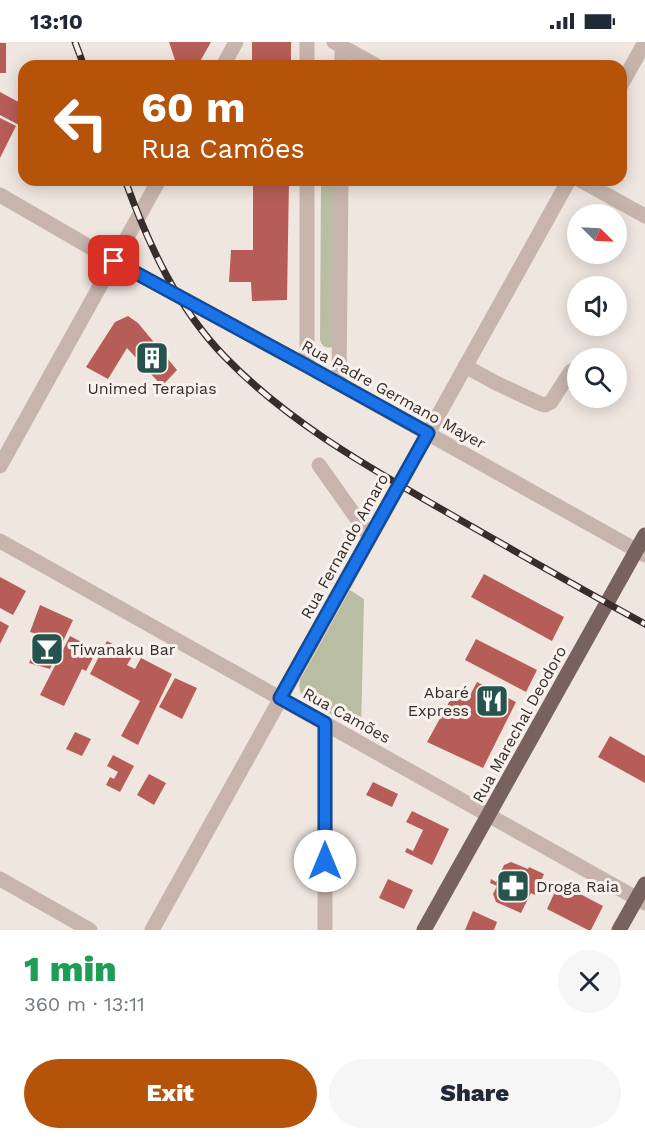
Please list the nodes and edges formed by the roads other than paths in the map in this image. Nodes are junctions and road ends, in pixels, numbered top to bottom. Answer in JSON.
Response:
{"nodes":[{"id":1,"x":236,"y":42,"type":"edge"},
{"id":2,"x":307,"y":42,"type":"edge"},
{"id":3,"x":645,"y":42,"type":"edge"},
{"id":4,"x":339,"y":43,"type":"edge"},
{"id":5,"x":226,"y":60,"type":"edge"},
{"id":6,"x":307,"y":60,"type":"edge"},
{"id":7,"x":341,"y":60,"type":"edge"},
{"id":8,"x":367,"y":60,"type":"edge"},
{"id":9,"x":627,"y":75,"type":"edge"},
{"id":10,"x":156,"y":186,"type":"edge"},
{"id":11,"x":307,"y":186,"type":"edge"},
{"id":12,"x":341,"y":186,"type":"edge"},
{"id":13,"x":565,"y":186,"type":"edge"},
{"id":14,"x":591,"y":186,"type":"edge"},
{"id":15,"x":0,"y":195,"type":"edge"},
{"id":16,"x":645,"y":216,"type":"edge"},
{"id":17,"x":114,"y":261,"type":"junction"},
{"id":18,"x":307,"y":366,"type":"junction"},
{"id":19,"x":465,"y":366,"type":"junction"},
{"id":20,"x":567,"y":377,"type":"edge"},
{"id":21,"x":339,"y":384,"type":"junction"},
{"id":22,"x":428,"y":433,"type":"junction"},
{"id":23,"x":319,"y":465,"type":"dead end"},
{"id":24,"x":0,"y":466,"type":"edge"},
{"id":25,"x":645,"y":535,"type":"edge"},
{"id":26,"x":370,"y":537,"type":"junction"},
{"id":27,"x":0,"y":541,"type":"edge"},
{"id":28,"x":641,"y":552,"type":"edge"},
{"id":29,"x":280,"y":698,"type":"junction"},
{"id":30,"x":325,"y":723,"type":"junction"},
{"id":31,"x":489,"y":815,"type":"junction"},
{"id":32,"x":0,"y":879,"type":"edge"},
{"id":33,"x":645,"y":884,"type":"edge"},
{"id":34,"x":641,"y":900,"type":"edge"},
{"id":35,"x":90,"y":930,"type":"edge"},
{"id":36,"x":152,"y":930,"type":"edge"},
{"id":37,"x":325,"y":930,"type":"edge"},
{"id":38,"x":424,"y":930,"type":"edge"},
{"id":39,"x":619,"y":930,"type":"edge"}],
"edges":[{"from":1,"to":5,"type":"street"},
{"from":2,"to":6,"type":"street"},
{"from":3,"to":9,"type":"street"},
{"from":4,"to":7,"type":"street"},
{"from":4,"to":8,"type":"street"},
{"from":10,"to":17,"type":"street"},
{"from":11,"to":18,"type":"street"},
{"from":12,"to":21,"type":"street"},
{"from":13,"to":19,"type":"street","name":"Rua Fernando Amaro"},
{"from":14,"to":16,"type":"street"},
{"from":15,"to":17,"type":"street","name":"Rua Padre Germano Mayer"},
{"from":17,"to":18,"type":"street","name":"Rua Padre Germano Mayer"},
{"from":17,"to":24,"type":"street"},
{"from":18,"to":21,"type":"street","name":"Rua Padre Germano Mayer"},
{"from":19,"to":20,"type":"street"},
{"from":19,"to":22,"type":"street","name":"Rua Fernando Amaro"},
{"from":21,"to":22,"type":"street","name":"Rua Padre Germano Mayer"},
{"from":22,"to":26,"type":"street","name":"Rua Fernando Amaro"},
{"from":22,"to":28,"type":"street","name":"Rua Padre Germano Mayer"},
{"from":23,"to":26,"type":"street"},
{"from":25,"to":28,"type":"main road","name":"Rua Marechal Deodoro"},
{"from":26,"to":29,"type":"street","name":"Rua Fernando Amaro"},
{"from":27,"to":29,"type":"street","name":"Rua Camões"},
{"from":28,"to":31,"type":"main road","name":"Rua Marechal Deodoro"},
{"from":29,"to":30,"type":"street","name":"Rua Camões"},
{"from":29,"to":36,"type":"street","name":"Rua Fernando Amaro"},
{"from":30,"to":31,"type":"street","name":"Rua Camões"},
{"from":30,"to":37,"type":"street"},
{"from":31,"to":34,"type":"street","name":"Rua Camões"},
{"from":31,"to":38,"type":"main road","name":"Rua Marechal Deodoro"},
{"from":32,"to":35,"type":"street"},
{"from":33,"to":34,"type":"main road"},
{"from":34,"to":39,"type":"main road"}]}
